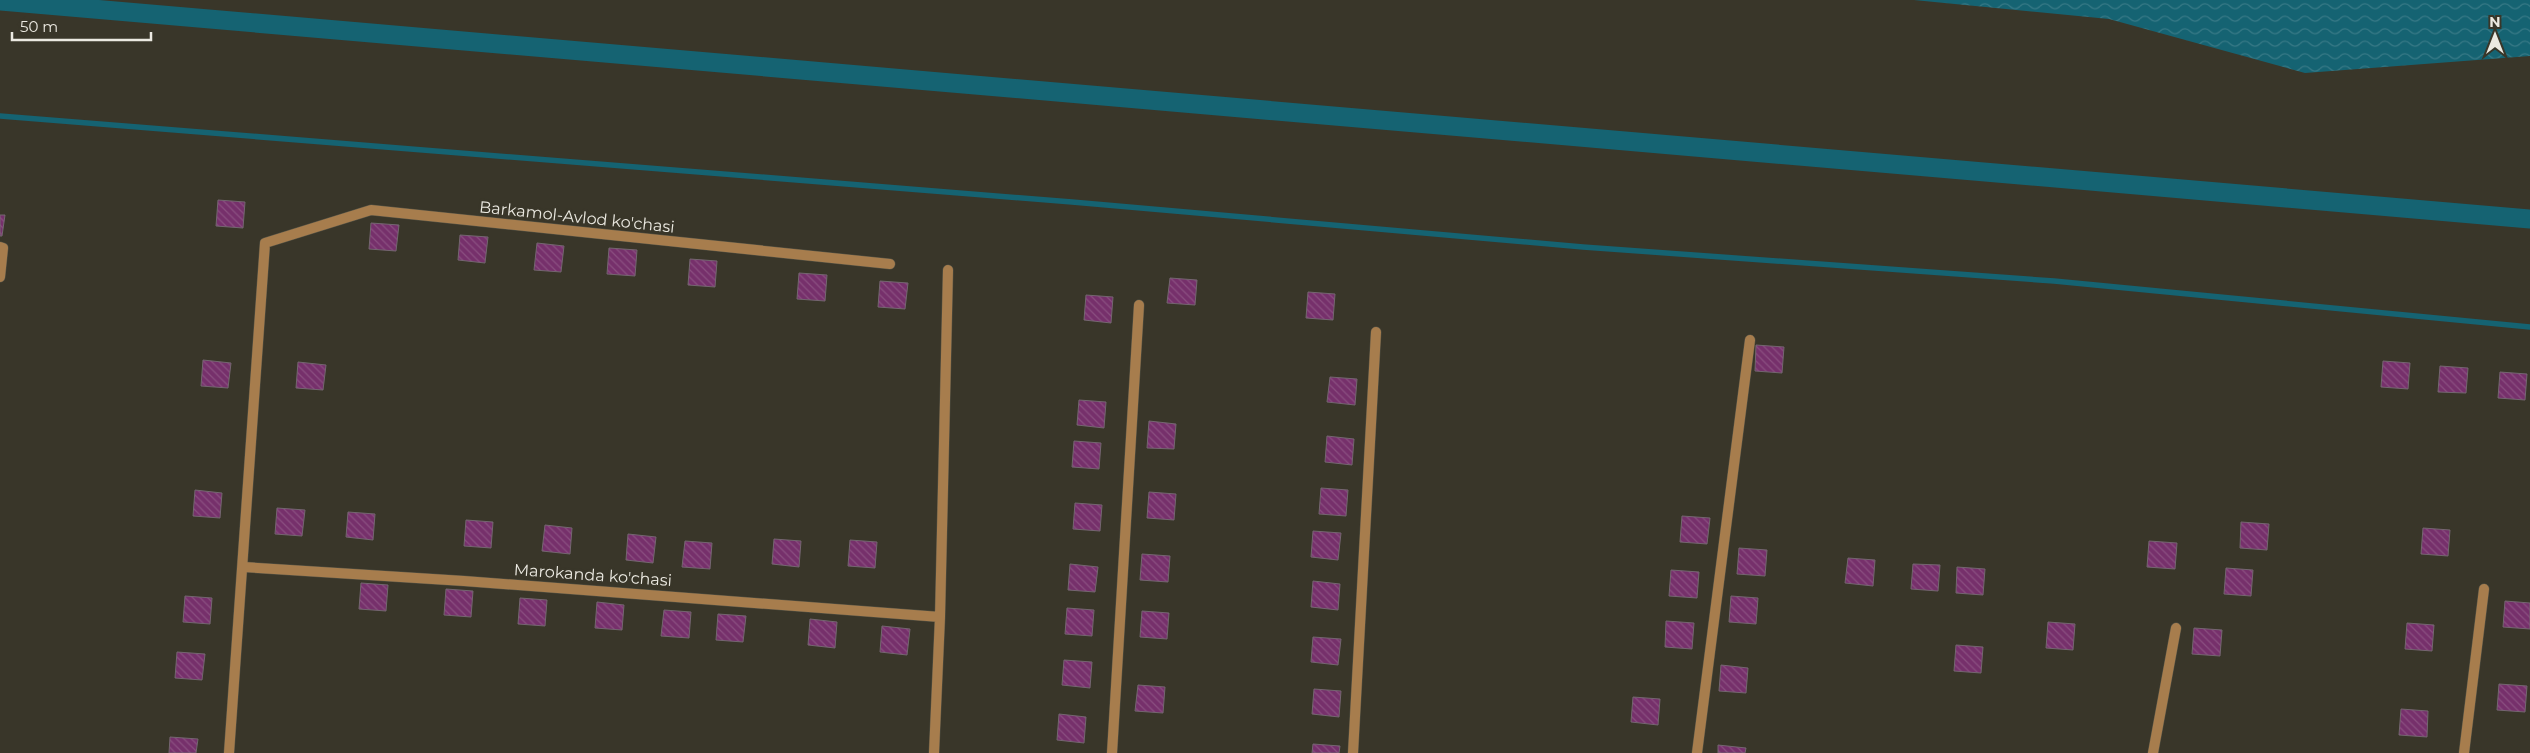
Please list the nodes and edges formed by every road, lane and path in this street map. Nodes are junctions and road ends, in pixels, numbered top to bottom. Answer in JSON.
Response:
{"nodes":[{"id":1,"x":1,"y":248,"type":"edge"},
{"id":2,"x":890,"y":264,"type":"dead end"},
{"id":3,"x":948,"y":270,"type":"dead end"},
{"id":4,"x":0,"y":277,"type":"edge"},
{"id":5,"x":1139,"y":305,"type":"dead end"},
{"id":6,"x":1376,"y":332,"type":"dead end"},
{"id":7,"x":1750,"y":340,"type":"dead end"},
{"id":8,"x":244,"y":567,"type":"junction"},
{"id":9,"x":2484,"y":589,"type":"dead end"},
{"id":10,"x":940,"y":617,"type":"junction"},
{"id":11,"x":2176,"y":628,"type":"dead end"},
{"id":12,"x":228,"y":753,"type":"edge"},
{"id":13,"x":934,"y":753,"type":"edge"},
{"id":14,"x":1112,"y":753,"type":"edge"},
{"id":15,"x":1353,"y":753,"type":"edge"},
{"id":16,"x":1697,"y":753,"type":"edge"},
{"id":17,"x":2153,"y":753,"type":"edge"},
{"id":18,"x":2464,"y":753,"type":"edge"}],
"edges":[{"from":1,"to":4,"type":"street"},
{"from":2,"to":8,"type":"street","name":"Barkamol-Avlod ko'chasi"},
{"from":3,"to":10,"type":"street"},
{"from":5,"to":14,"type":"street"},
{"from":6,"to":15,"type":"street"},
{"from":7,"to":16,"type":"street"},
{"from":8,"to":10,"type":"street","name":"Marokanda ko'chasi"},
{"from":8,"to":12,"type":"street"},
{"from":9,"to":18,"type":"street"},
{"from":10,"to":13,"type":"street"},
{"from":11,"to":17,"type":"street"}]}
